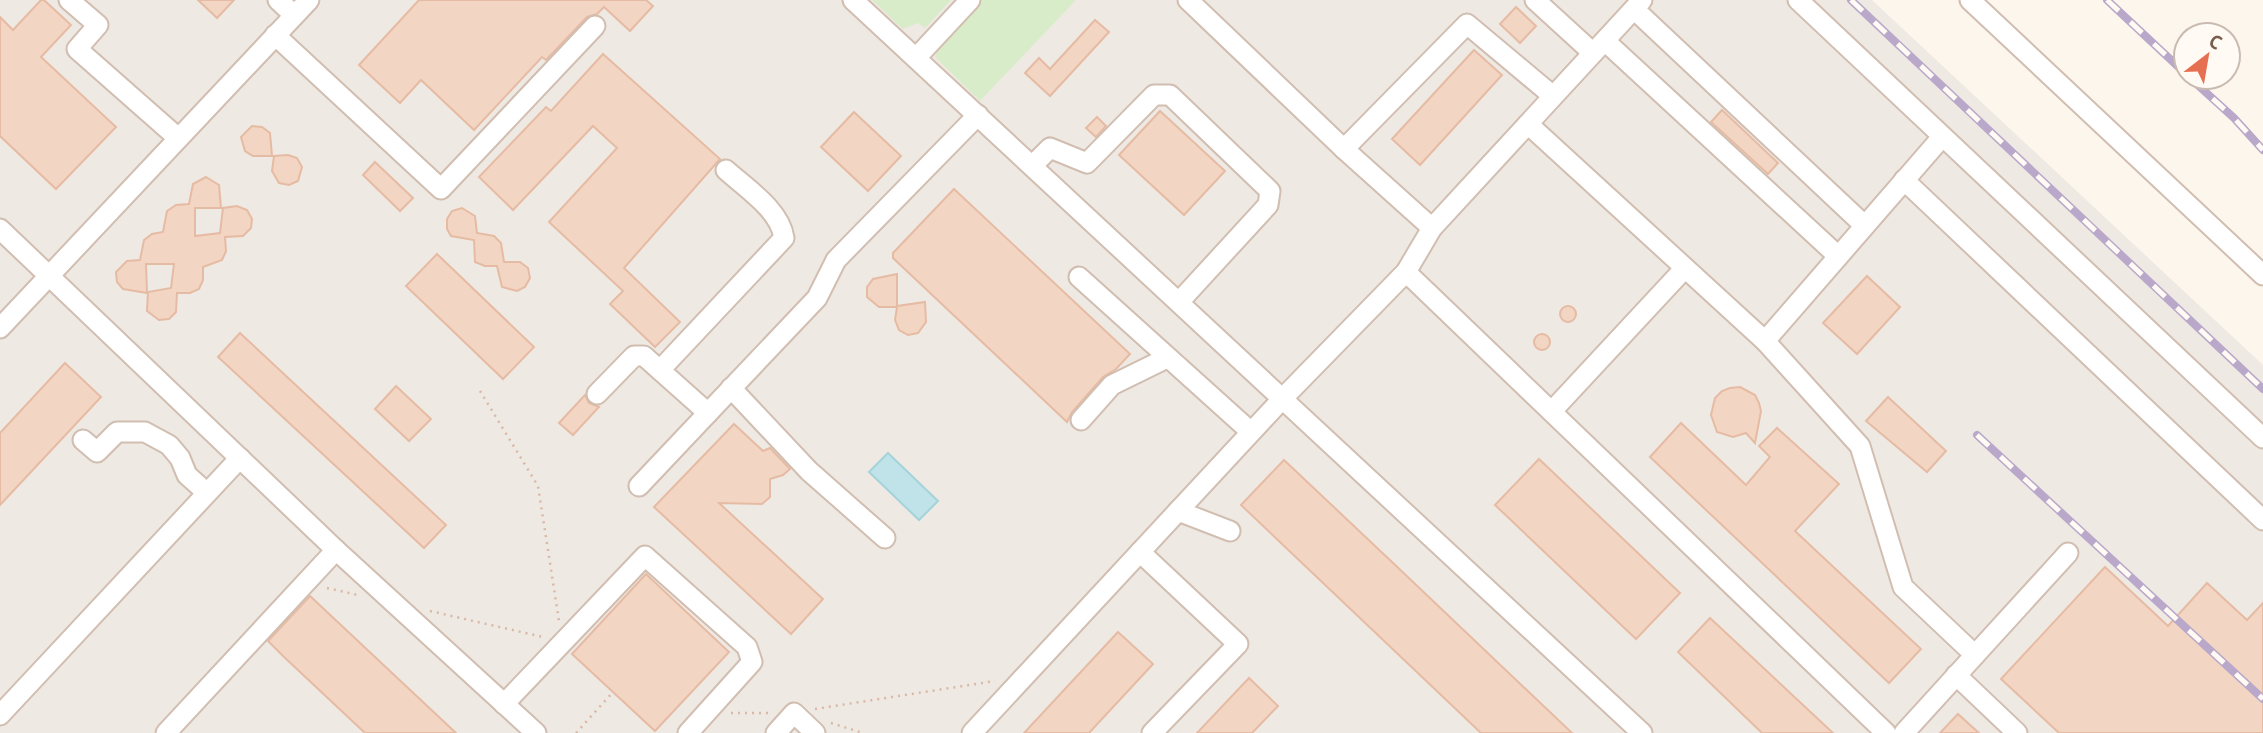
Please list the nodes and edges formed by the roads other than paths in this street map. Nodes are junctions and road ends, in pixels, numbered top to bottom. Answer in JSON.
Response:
{"nodes":[{"id":1,"x":69,"y":0,"type":"edge"},
{"id":2,"x":278,"y":0,"type":"edge"},
{"id":3,"x":309,"y":0,"type":"edge"},
{"id":4,"x":853,"y":0,"type":"edge"},
{"id":5,"x":970,"y":0,"type":"edge"},
{"id":6,"x":1188,"y":0,"type":"edge"},
{"id":7,"x":1535,"y":0,"type":"edge"},
{"id":8,"x":1798,"y":0,"type":"edge"},
{"id":9,"x":1970,"y":0,"type":"edge"},
{"id":10,"x":1638,"y":4,"type":"edge"},
{"id":11,"x":294,"y":15,"type":"junction"},
{"id":12,"x":595,"y":26,"type":"dead end"},
{"id":13,"x":275,"y":35,"type":"junction"},
{"id":14,"x":1599,"y":47,"type":"junction"},
{"id":15,"x":916,"y":58,"type":"junction"},
{"id":16,"x":1553,"y":96,"type":"junction"},
{"id":17,"x":978,"y":116,"type":"junction"},
{"id":18,"x":1528,"y":124,"type":"junction"},
{"id":19,"x":1942,"y":136,"type":"junction"},
{"id":20,"x":178,"y":138,"type":"junction"},
{"id":21,"x":1343,"y":149,"type":"junction"},
{"id":22,"x":1032,"y":166,"type":"junction"},
{"id":23,"x":726,"y":170,"type":"dead end"},
{"id":24,"x":1904,"y":180,"type":"junction"},
{"id":25,"x":1864,"y":225,"type":"junction"},
{"id":26,"x":1432,"y":228,"type":"junction"},
{"id":27,"x":0,"y":229,"type":"edge"},
{"id":28,"x":1838,"y":256,"type":"junction"},
{"id":29,"x":1685,"y":268,"type":"junction"},
{"id":30,"x":1406,"y":272,"type":"junction"},
{"id":31,"x":49,"y":275,"type":"junction"},
{"id":32,"x":2263,"y":275,"type":"edge"},
{"id":33,"x":1079,"y":276,"type":"dead end"},
{"id":34,"x":1180,"y":302,"type":"junction"},
{"id":35,"x":0,"y":328,"type":"edge"},
{"id":36,"x":1765,"y":341,"type":"junction"},
{"id":37,"x":1167,"y":358,"type":"junction"},
{"id":38,"x":660,"y":370,"type":"junction"},
{"id":39,"x":731,"y":388,"type":"junction"},
{"id":40,"x":597,"y":394,"type":"dead end"},
{"id":41,"x":1283,"y":398,"type":"junction"},
{"id":42,"x":1552,"y":411,"type":"junction"},
{"id":43,"x":708,"y":413,"type":"junction"},
{"id":44,"x":1081,"y":420,"type":"dead end"},
{"id":45,"x":1251,"y":432,"type":"junction"},
{"id":46,"x":2263,"y":438,"type":"edge"},
{"id":47,"x":83,"y":440,"type":"dead end"},
{"id":48,"x":240,"y":458,"type":"junction"},
{"id":49,"x":639,"y":486,"type":"dead end"},
{"id":50,"x":207,"y":493,"type":"junction"},
{"id":51,"x":1178,"y":510,"type":"junction"},
{"id":52,"x":2263,"y":520,"type":"edge"},
{"id":53,"x":1230,"y":531,"type":"dead end"},
{"id":54,"x":886,"y":538,"type":"dead end"},
{"id":55,"x":336,"y":550,"type":"junction"},
{"id":56,"x":1140,"y":552,"type":"junction"},
{"id":57,"x":2068,"y":553,"type":"dead end"},
{"id":58,"x":1975,"y":655,"type":"junction"},
{"id":59,"x":1956,"y":676,"type":"junction"},
{"id":60,"x":504,"y":704,"type":"junction"},
{"id":61,"x":0,"y":715,"type":"edge"},
{"id":62,"x":166,"y":733,"type":"edge"},
{"id":63,"x":536,"y":733,"type":"edge"},
{"id":64,"x":688,"y":733,"type":"edge"},
{"id":65,"x":776,"y":733,"type":"edge"},
{"id":66,"x":816,"y":733,"type":"edge"},
{"id":67,"x":972,"y":733,"type":"edge"},
{"id":68,"x":1152,"y":733,"type":"edge"},
{"id":69,"x":1642,"y":733,"type":"edge"},
{"id":70,"x":1886,"y":733,"type":"edge"},
{"id":71,"x":1904,"y":733,"type":"edge"},
{"id":72,"x":2017,"y":733,"type":"edge"}],
"edges":[{"from":1,"to":20,"type":"lane"},
{"from":2,"to":11,"type":"lane"},
{"from":3,"to":11,"type":"lane"},
{"from":4,"to":15,"type":"lane"},
{"from":5,"to":15,"type":"lane"},
{"from":6,"to":21,"type":"lane"},
{"from":7,"to":14,"type":"lane"},
{"from":8,"to":19,"type":"lane"},
{"from":9,"to":32,"type":"lane"},
{"from":10,"to":14,"type":"lane"},
{"from":10,"to":25,"type":"lane"},
{"from":11,"to":13,"type":"lane"},
{"from":12,"to":13,"type":"lane"},
{"from":13,"to":20,"type":"lane"},
{"from":14,"to":16,"type":"lane"},
{"from":14,"to":28,"type":"lane"},
{"from":15,"to":17,"type":"lane"},
{"from":16,"to":18,"type":"lane"},
{"from":16,"to":21,"type":"lane"},
{"from":17,"to":22,"type":"lane"},
{"from":17,"to":39,"type":"lane"},
{"from":18,"to":26,"type":"lane"},
{"from":18,"to":29,"type":"lane"},
{"from":19,"to":24,"type":"lane"},
{"from":19,"to":46,"type":"lane"},
{"from":20,"to":31,"type":"lane"},
{"from":21,"to":26,"type":"lane"},
{"from":22,"to":34,"type":"lane"},
{"from":22,"to":34,"type":"lane"},
{"from":23,"to":38,"type":"lane"},
{"from":24,"to":25,"type":"lane"},
{"from":24,"to":52,"type":"lane"},
{"from":25,"to":28,"type":"lane"},
{"from":26,"to":30,"type":"lane"},
{"from":27,"to":31,"type":"lane"},
{"from":28,"to":36,"type":"lane"},
{"from":29,"to":36,"type":"lane"},
{"from":29,"to":42,"type":"lane"},
{"from":30,"to":41,"type":"lane"},
{"from":30,"to":42,"type":"lane"},
{"from":31,"to":35,"type":"lane"},
{"from":31,"to":48,"type":"lane"},
{"from":33,"to":37,"type":"lane"},
{"from":34,"to":41,"type":"lane"},
{"from":36,"to":58,"type":"lane"},
{"from":37,"to":44,"type":"lane"},
{"from":37,"to":45,"type":"lane"},
{"from":38,"to":40,"type":"lane"},
{"from":38,"to":43,"type":"lane"},
{"from":39,"to":43,"type":"lane"},
{"from":39,"to":54,"type":"lane"},
{"from":41,"to":45,"type":"lane"},
{"from":41,"to":69,"type":"lane"},
{"from":42,"to":70,"type":"lane"},
{"from":43,"to":49,"type":"lane"},
{"from":45,"to":51,"type":"lane"},
{"from":47,"to":50,"type":"lane"},
{"from":48,"to":50,"type":"lane"},
{"from":48,"to":55,"type":"lane"},
{"from":50,"to":61,"type":"lane"},
{"from":51,"to":53,"type":"lane"},
{"from":51,"to":56,"type":"lane"},
{"from":55,"to":60,"type":"lane"},
{"from":55,"to":62,"type":"lane"},
{"from":56,"to":67,"type":"lane"},
{"from":56,"to":68,"type":"lane"},
{"from":57,"to":58,"type":"lane"},
{"from":58,"to":59,"type":"lane"},
{"from":59,"to":71,"type":"lane"},
{"from":59,"to":72,"type":"lane"},
{"from":60,"to":63,"type":"lane"},
{"from":60,"to":64,"type":"lane"},
{"from":65,"to":66,"type":"lane"}]}
